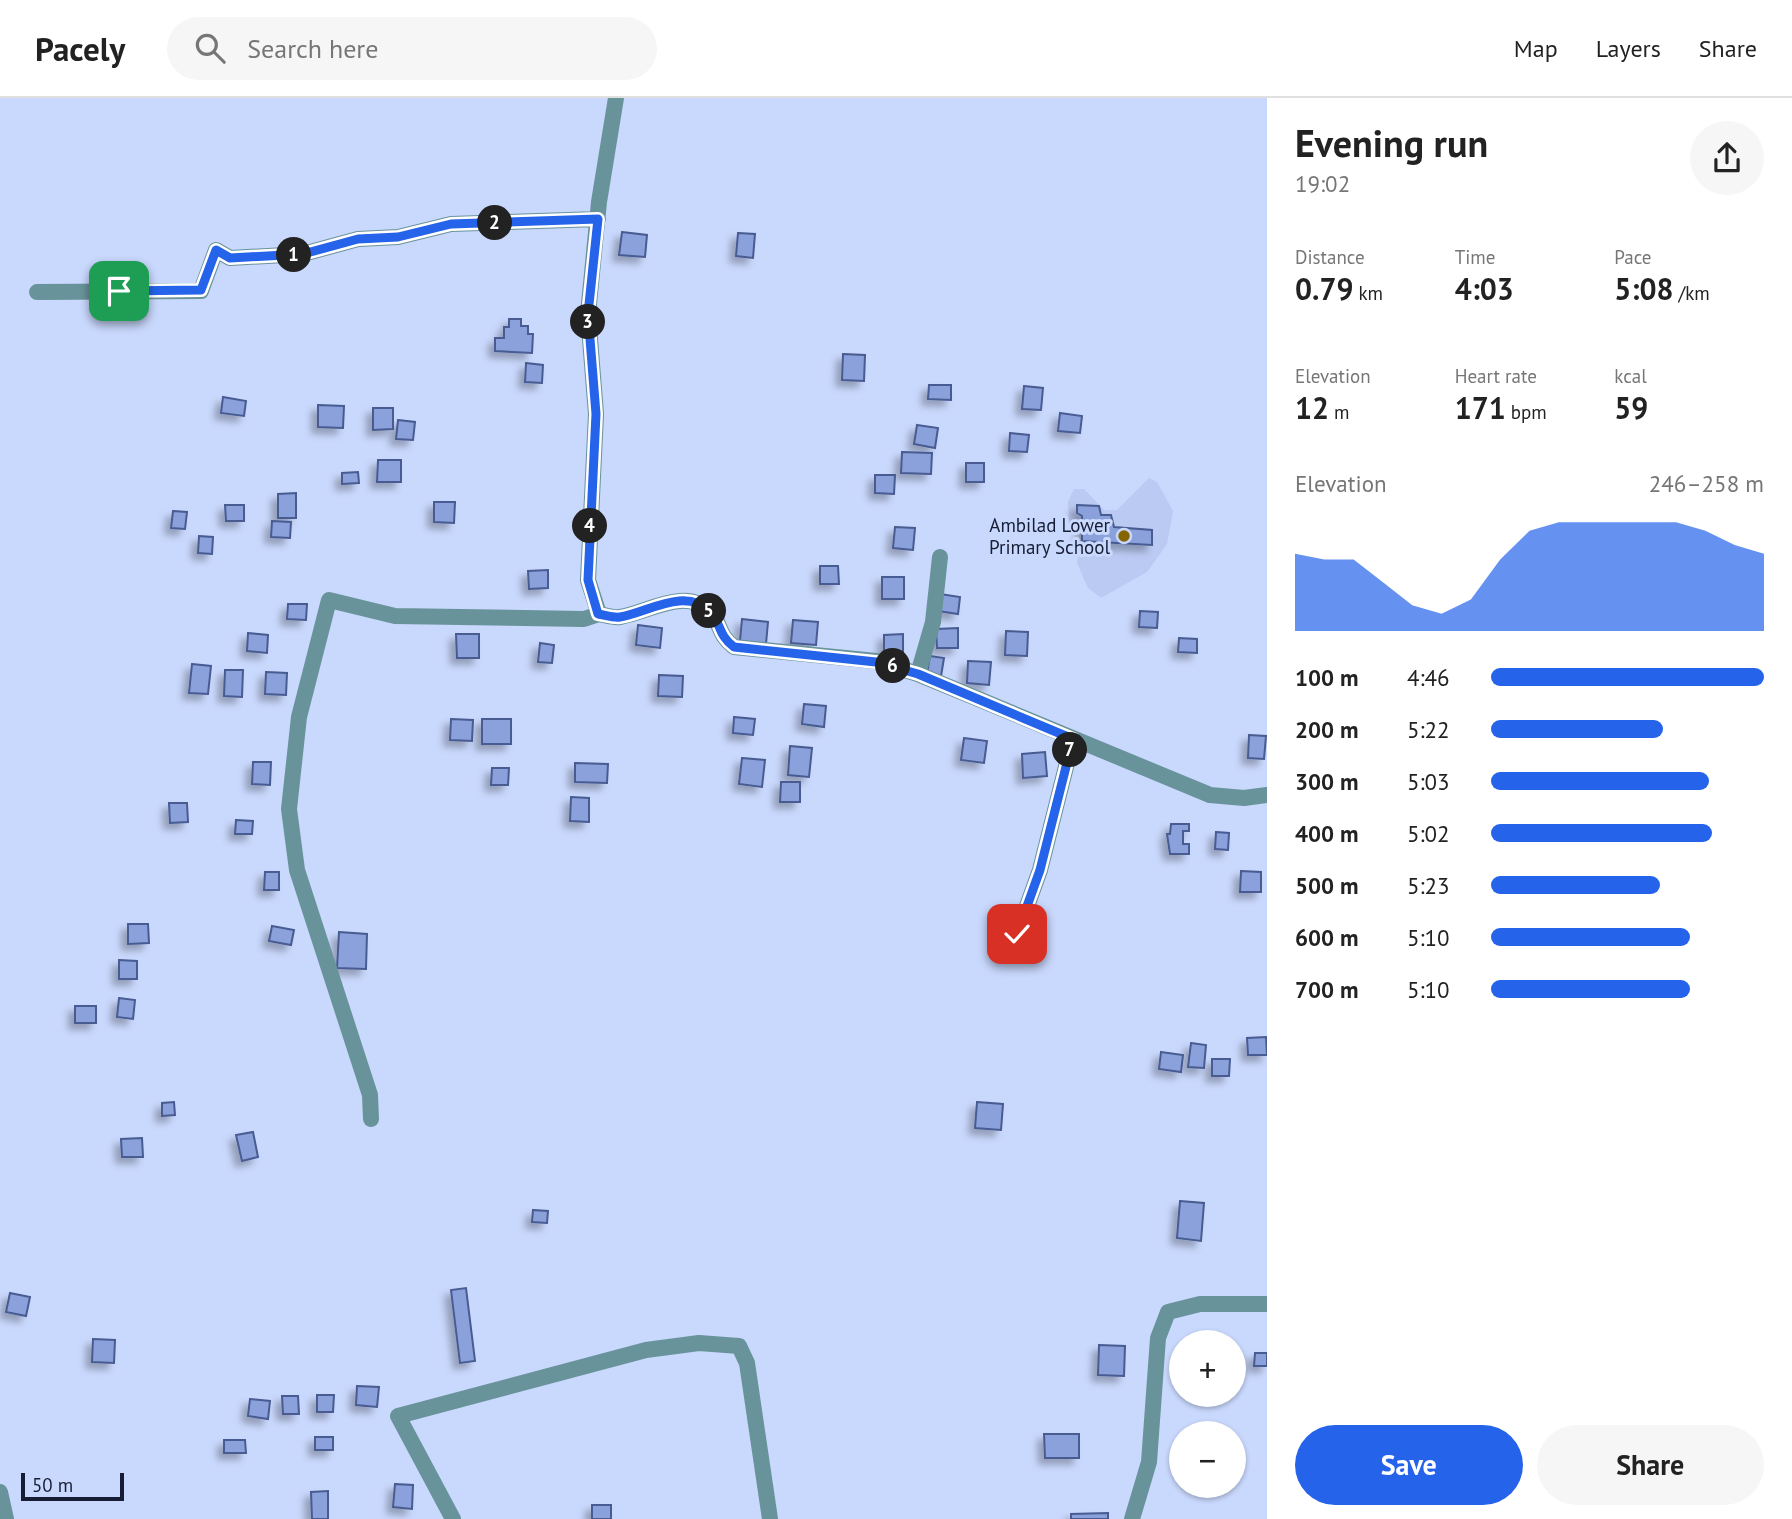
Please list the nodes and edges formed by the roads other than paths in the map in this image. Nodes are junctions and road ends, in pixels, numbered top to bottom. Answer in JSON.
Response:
{"nodes":[{"id":1,"x":616,"y":98,"type":"edge"},
{"id":2,"x":598,"y":219,"type":"junction"},
{"id":3,"x":37,"y":292,"type":"dead end"},
{"id":4,"x":940,"y":557,"type":"dead end"},
{"id":5,"x":598,"y":614,"type":"junction"},
{"id":6,"x":918,"y":674,"type":"junction"},
{"id":7,"x":1073,"y":739,"type":"junction"},
{"id":8,"x":1267,"y":795,"type":"edge"},
{"id":9,"x":1017,"y":934,"type":"dead end"},
{"id":10,"x":371,"y":1119,"type":"dead end"},
{"id":11,"x":1267,"y":1304,"type":"edge"},
{"id":12,"x":0,"y":1492,"type":"edge"},
{"id":13,"x":6,"y":1519,"type":"edge"},
{"id":14,"x":453,"y":1519,"type":"edge"},
{"id":15,"x":770,"y":1519,"type":"edge"},
{"id":16,"x":1132,"y":1519,"type":"edge"}],
"edges":[{"from":1,"to":2,"type":"street"},
{"from":2,"to":3,"type":"street"},
{"from":2,"to":5,"type":"street"},
{"from":4,"to":6,"type":"street"},
{"from":5,"to":6,"type":"street"},
{"from":5,"to":10,"type":"street"},
{"from":6,"to":7,"type":"street"},
{"from":7,"to":8,"type":"street"},
{"from":7,"to":9,"type":"street"},
{"from":11,"to":16,"type":"street"},
{"from":12,"to":13,"type":"street"},
{"from":14,"to":15,"type":"street"}]}
